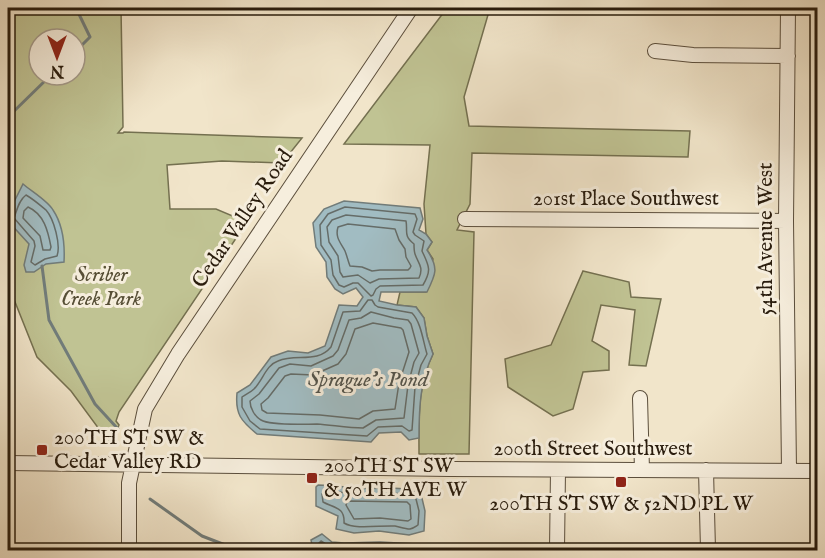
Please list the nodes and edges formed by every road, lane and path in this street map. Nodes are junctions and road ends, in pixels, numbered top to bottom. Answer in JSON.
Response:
{"nodes":[{"id":1,"x":411,"y":8,"type":"edge"},
{"id":2,"x":788,"y":8,"type":"edge"},
{"id":3,"x":655,"y":51,"type":"dead end"},
{"id":4,"x":788,"y":56,"type":"junction"},
{"id":5,"x":465,"y":219,"type":"dead end"},
{"id":6,"x":786,"y":221,"type":"junction"},
{"id":7,"x":640,"y":398,"type":"dead end"},
{"id":8,"x":8,"y":463,"type":"edge"},
{"id":9,"x":133,"y":464,"type":"junction"},
{"id":10,"x":558,"y":470,"type":"junction"},
{"id":11,"x":642,"y":470,"type":"junction"},
{"id":12,"x":706,"y":470,"type":"junction"},
{"id":13,"x":789,"y":470,"type":"junction"},
{"id":14,"x":818,"y":471,"type":"edge"},
{"id":15,"x":129,"y":550,"type":"edge"},
{"id":16,"x":557,"y":550,"type":"edge"},
{"id":17,"x":708,"y":550,"type":"edge"}],
"edges":[{"from":1,"to":9,"type":"street","name":"Cedar Valley Road"},
{"from":2,"to":4,"type":"street","name":"54th Avenue West"},
{"from":3,"to":4,"type":"street"},
{"from":4,"to":6,"type":"street","name":"54th Avenue West"},
{"from":5,"to":6,"type":"street","name":"201st Place Southwest"},
{"from":6,"to":13,"type":"street","name":"54th Avenue West"},
{"from":7,"to":11,"type":"street"},
{"from":8,"to":9,"type":"street","name":"200th Street Southwest"},
{"from":9,"to":10,"type":"street","name":"200th Street Southwest"},
{"from":9,"to":15,"type":"street","name":"Cedar Valley Road"},
{"from":10,"to":11,"type":"street","name":"200th Street Southwest"},
{"from":10,"to":16,"type":"street"},
{"from":11,"to":12,"type":"street","name":"200th Street Southwest"},
{"from":12,"to":13,"type":"street","name":"200th Street Southwest"},
{"from":12,"to":17,"type":"street"},
{"from":13,"to":14,"type":"street","name":"200th Street Southwest"}]}
